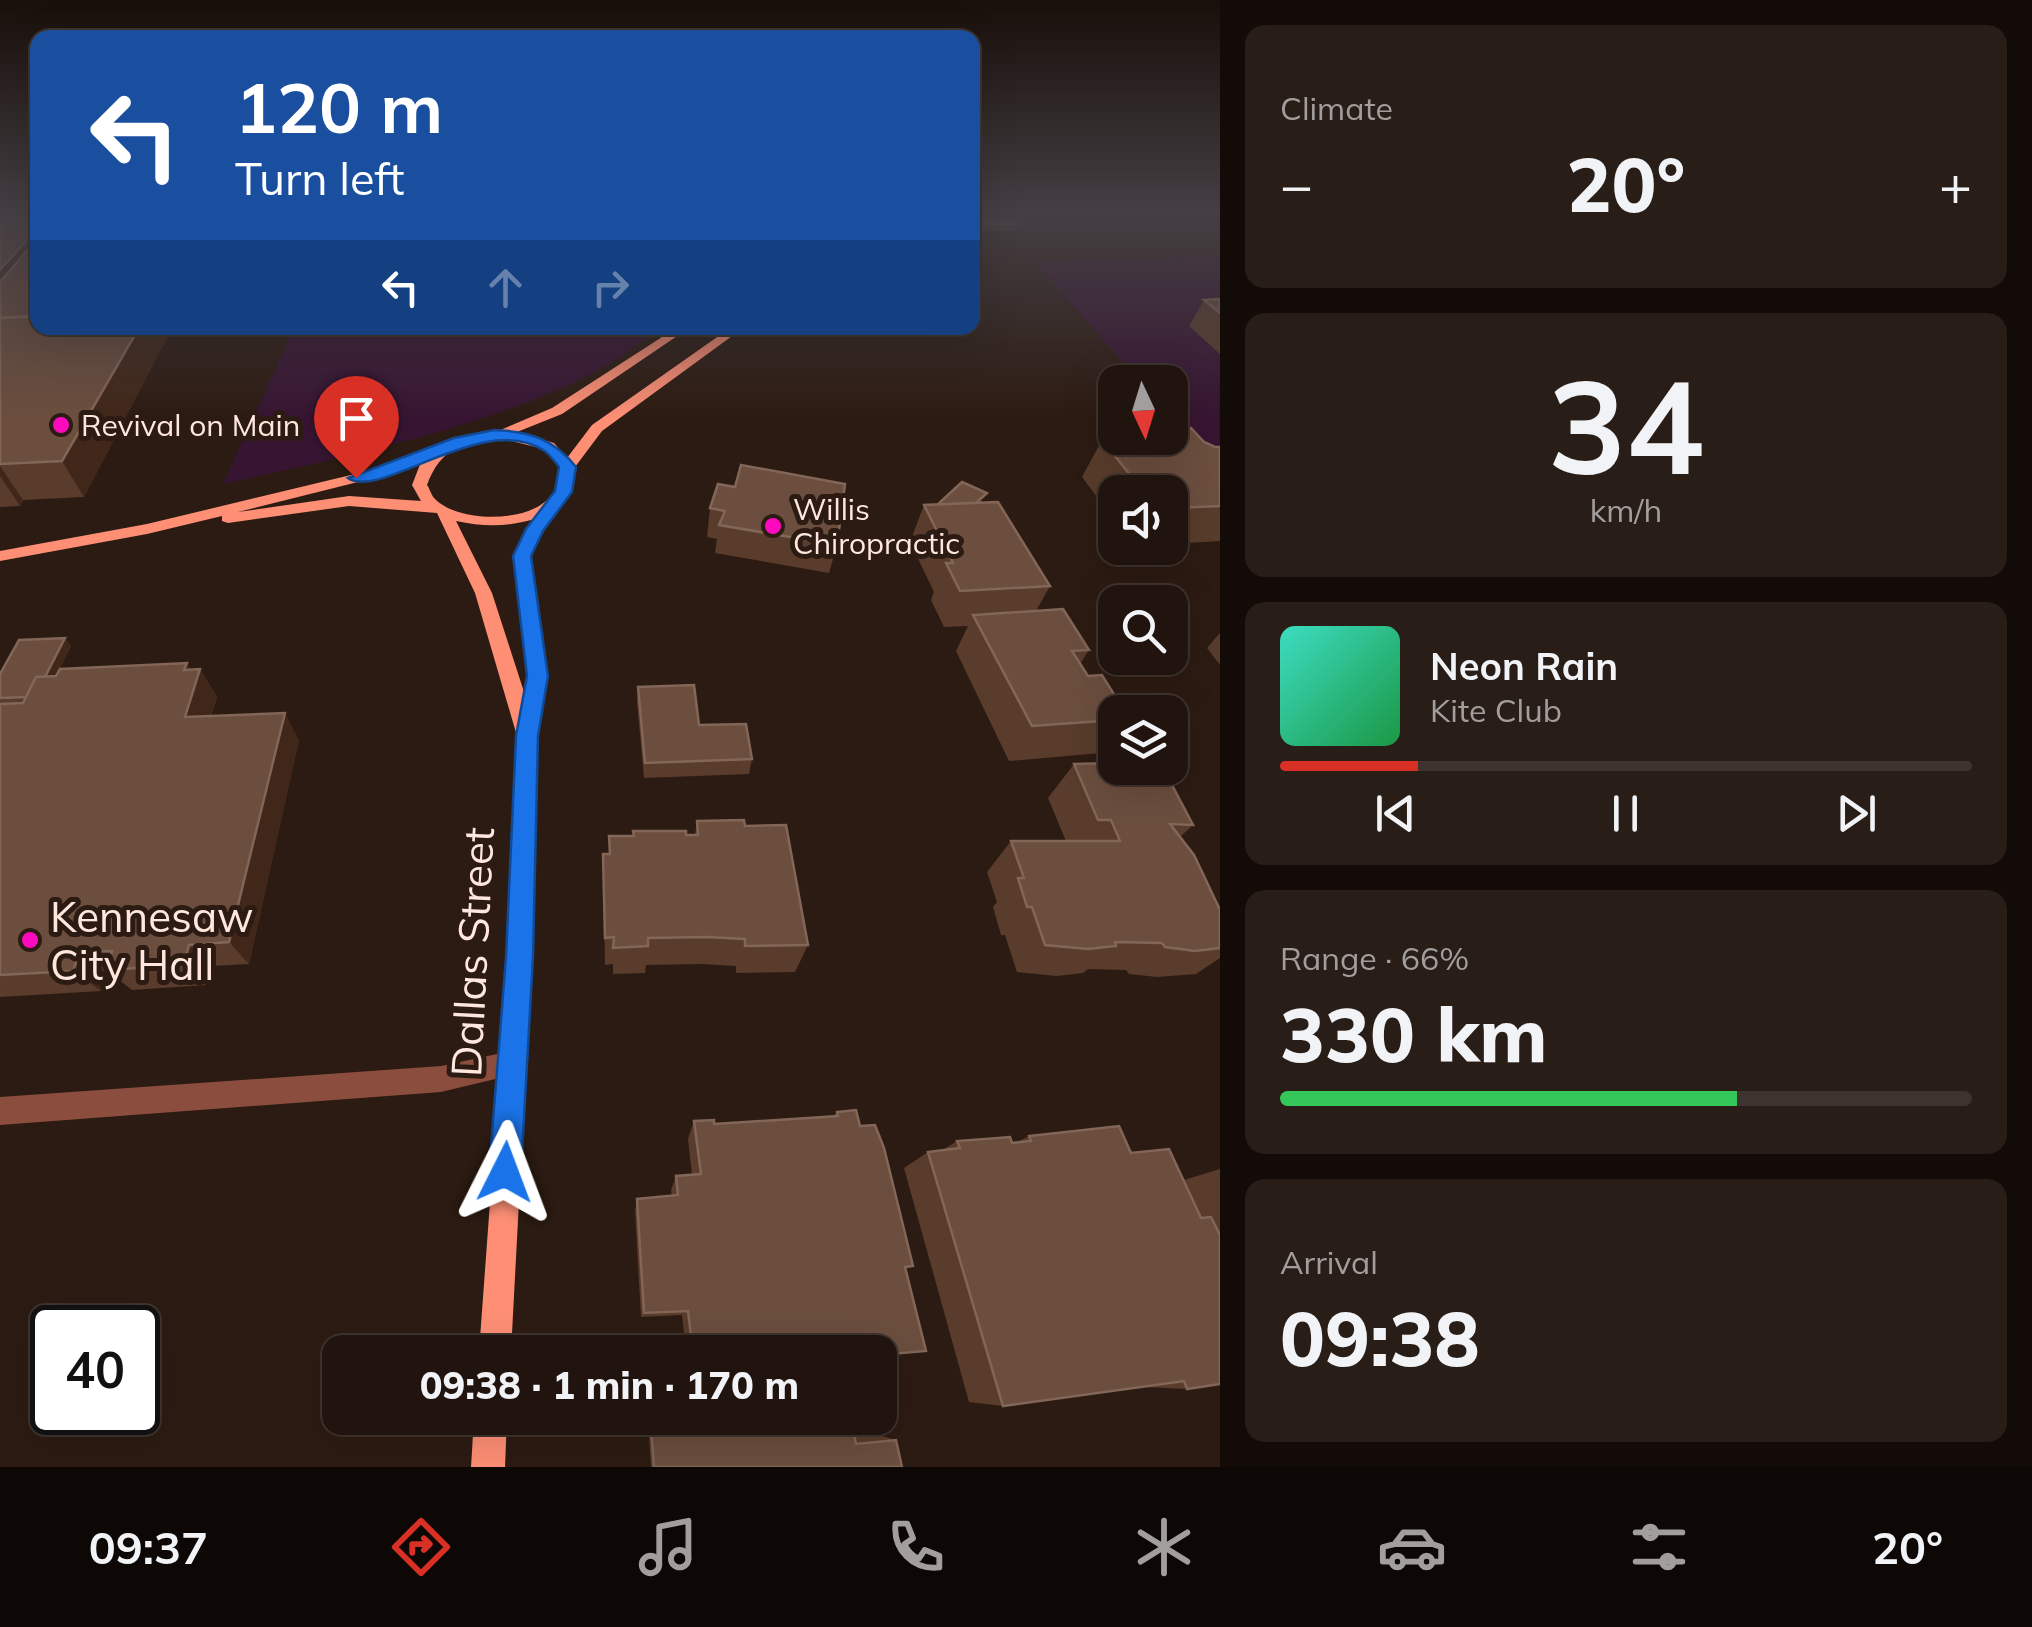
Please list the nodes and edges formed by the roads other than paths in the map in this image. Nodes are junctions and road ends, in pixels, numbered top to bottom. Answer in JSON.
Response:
{"nodes":[{"id":1,"x":672,"y":335,"type":"edge"},
{"id":2,"x":727,"y":335,"type":"edge"},
{"id":3,"x":494,"y":435,"type":"junction"},
{"id":4,"x":445,"y":448,"type":"junction"},
{"id":5,"x":568,"y":467,"type":"junction"},
{"id":6,"x":552,"y":503,"type":"junction"},
{"id":7,"x":438,"y":510,"type":"junction"},
{"id":8,"x":147,"y":529,"type":"junction"},
{"id":9,"x":0,"y":556,"type":"edge"},
{"id":10,"x":527,"y":736,"type":"junction"},
{"id":11,"x":512,"y":1064,"type":"junction"},
{"id":12,"x":0,"y":1111,"type":"edge"},
{"id":13,"x":496,"y":1335,"type":"edge"},
{"id":14,"x":490,"y":1435,"type":"edge"},
{"id":15,"x":488,"y":1467,"type":"edge"}],
"edges":[{"from":1,"to":3,"type":"main road"},
{"from":2,"to":5,"type":"main road"},
{"from":3,"to":4,"type":"main road"},
{"from":3,"to":5,"type":"main road"},
{"from":4,"to":7,"type":"main road"},
{"from":4,"to":8,"type":"main road"},
{"from":5,"to":6,"type":"main road"},
{"from":6,"to":7,"type":"main road"},
{"from":6,"to":10,"type":"main road","name":"Dallas Street"},
{"from":7,"to":8,"type":"main road"},
{"from":7,"to":10,"type":"main road","name":"Dallas Street"},
{"from":8,"to":9,"type":"main road"},
{"from":10,"to":11,"type":"main road","name":"Dallas Street"},
{"from":11,"to":12,"type":"street"},
{"from":11,"to":13,"type":"main road","name":"Dallas Street"},
{"from":14,"to":15,"type":"main road"}]}
